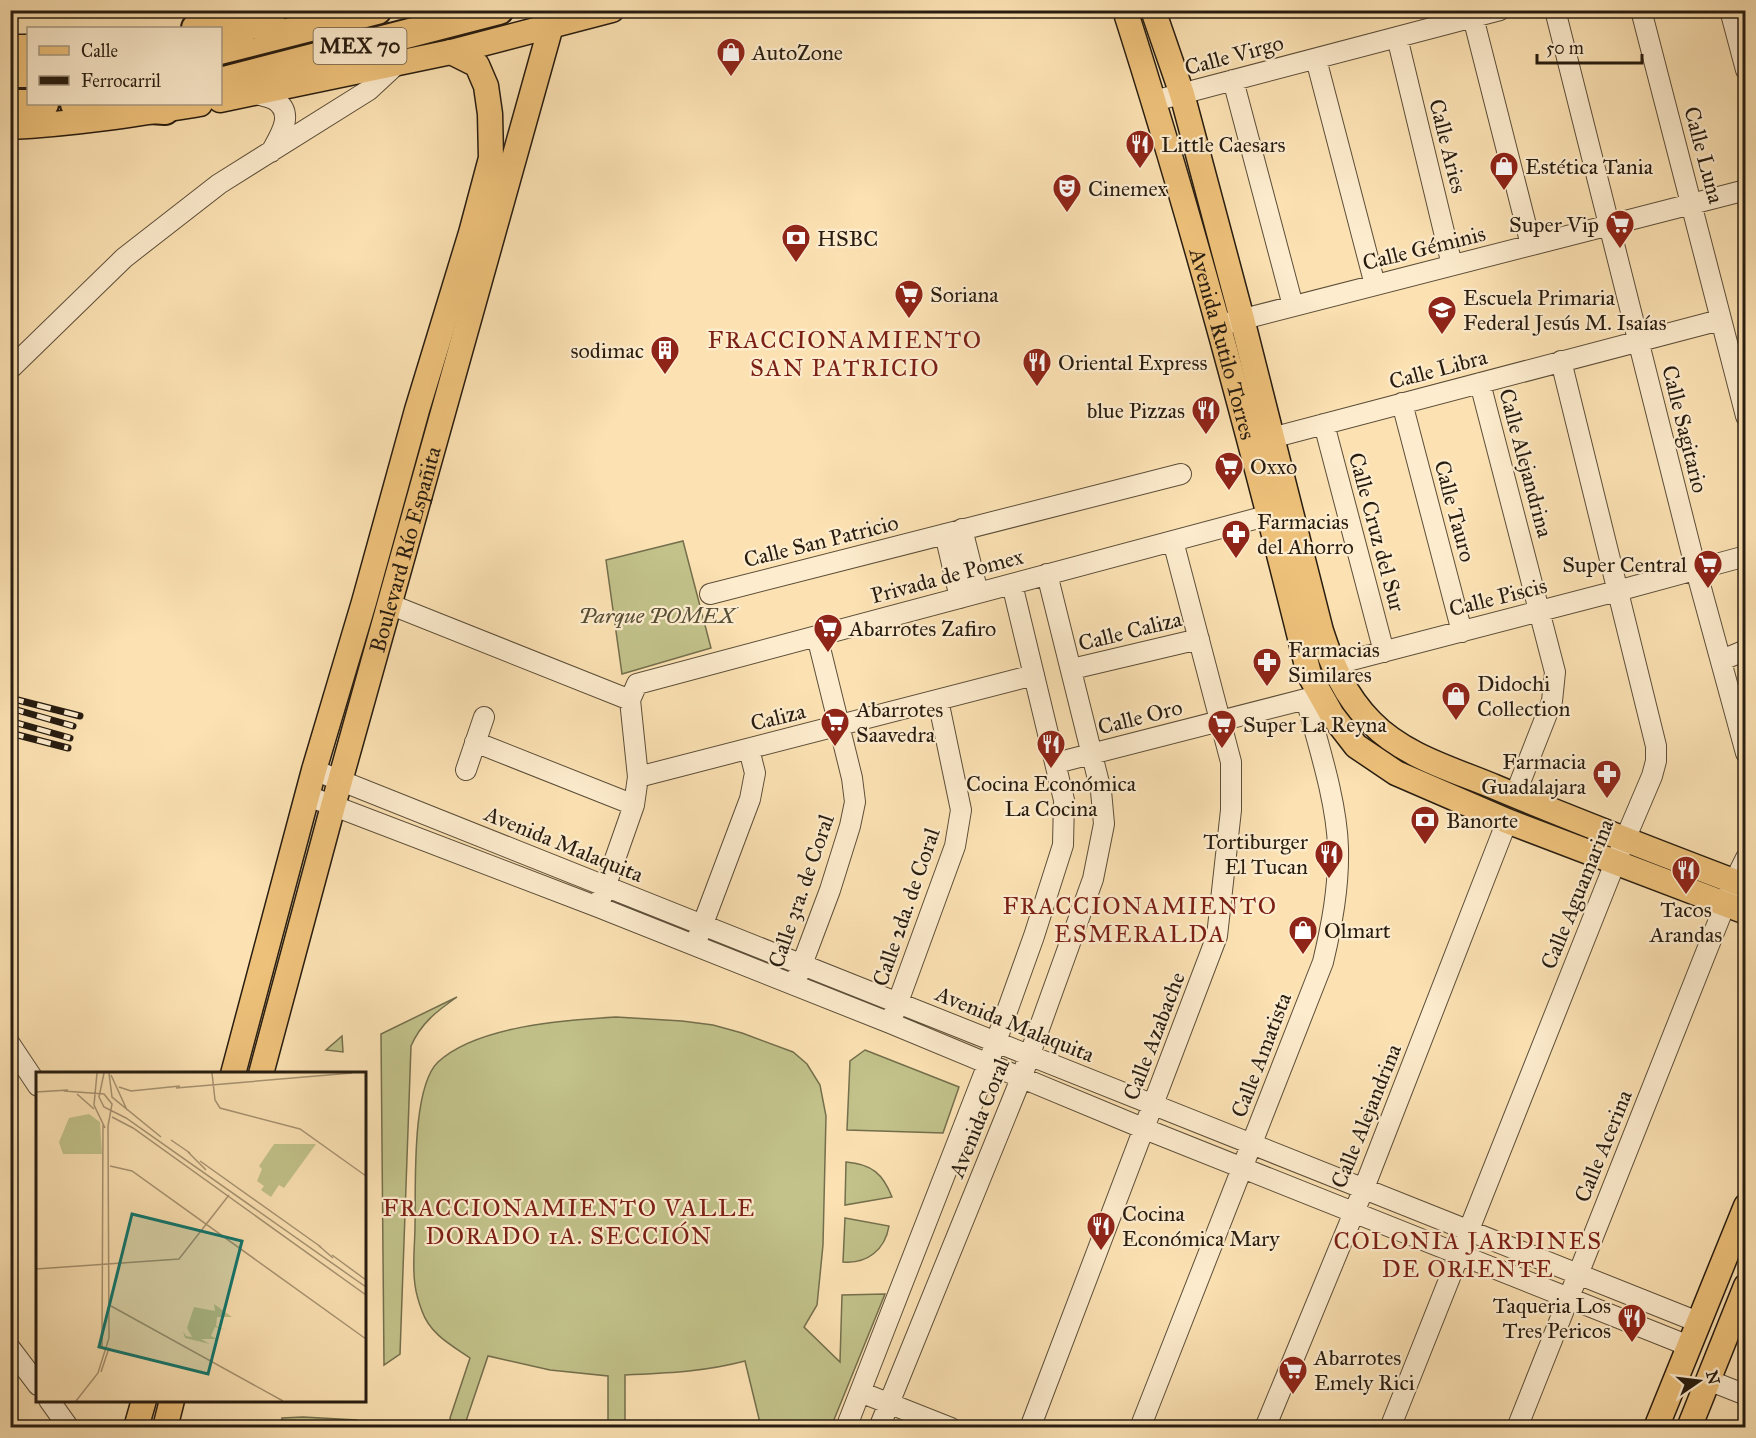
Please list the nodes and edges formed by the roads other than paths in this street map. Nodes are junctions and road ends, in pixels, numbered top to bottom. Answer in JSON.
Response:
{"nodes":[{"id":1,"x":276,"y":10,"type":"edge"},
{"id":2,"x":377,"y":10,"type":"edge"},
{"id":3,"x":499,"y":10,"type":"edge"},
{"id":4,"x":612,"y":10,"type":"edge"},
{"id":5,"x":1125,"y":10,"type":"edge"},
{"id":6,"x":1153,"y":10,"type":"edge"},
{"id":7,"x":1500,"y":10,"type":"edge"},
{"id":8,"x":1555,"y":10,"type":"edge"},
{"id":9,"x":1641,"y":10,"type":"edge"},
{"id":10,"x":1730,"y":10,"type":"edge"},
{"id":11,"x":250,"y":13,"type":"edge"},
{"id":12,"x":1473,"y":17,"type":"junction"},
{"id":13,"x":339,"y":20,"type":"junction"},
{"id":14,"x":551,"y":26,"type":"junction"},
{"id":15,"x":199,"y":27,"type":"edge"},
{"id":16,"x":213,"y":27,"type":"edge"},
{"id":17,"x":1397,"y":38,"type":"junction"},
{"id":18,"x":10,"y":47,"type":"edge"},
{"id":19,"x":27,"y":47,"type":"edge"},
{"id":20,"x":222,"y":49,"type":"edge"},
{"id":21,"x":451,"y":52,"type":"junction"},
{"id":22,"x":1316,"y":59,"type":"junction"},
{"id":23,"x":397,"y":64,"type":"junction"},
{"id":24,"x":1746,"y":70,"type":"edge"},
{"id":25,"x":10,"y":73,"type":"edge"},
{"id":26,"x":27,"y":73,"type":"edge"},
{"id":27,"x":222,"y":81,"type":"edge"},
{"id":28,"x":1233,"y":81,"type":"junction"},
{"id":29,"x":257,"y":94,"type":"junction"},
{"id":30,"x":1182,"y":94,"type":"junction"},
{"id":31,"x":222,"y":100,"type":"edge"},
{"id":32,"x":1154,"y":101,"type":"junction"},
{"id":33,"x":10,"y":104,"type":"edge"},
{"id":34,"x":27,"y":104,"type":"edge"},
{"id":35,"x":90,"y":105,"type":"edge"},
{"id":36,"x":194,"y":105,"type":"edge"},
{"id":37,"x":165,"y":110,"type":"junction"},
{"id":38,"x":10,"y":127,"type":"edge"},
{"id":39,"x":270,"y":153,"type":"junction"},
{"id":40,"x":1746,"y":190,"type":"edge"},
{"id":41,"x":1692,"y":203,"type":"junction"},
{"id":42,"x":1608,"y":225,"type":"junction"},
{"id":43,"x":1531,"y":245,"type":"junction"},
{"id":44,"x":1452,"y":265,"type":"junction"},
{"id":45,"x":1375,"y":285,"type":"junction"},
{"id":46,"x":1293,"y":306,"type":"junction"},
{"id":47,"x":1720,"y":320,"type":"junction"},
{"id":48,"x":1231,"y":322,"type":"junction"},
{"id":49,"x":1638,"y":341,"type":"junction"},
{"id":50,"x":1561,"y":362,"type":"junction"},
{"id":51,"x":10,"y":369,"type":"edge"},
{"id":52,"x":1480,"y":383,"type":"junction"},
{"id":53,"x":1402,"y":403,"type":"junction"},
{"id":54,"x":1746,"y":416,"type":"edge"},
{"id":55,"x":1324,"y":424,"type":"junction"},
{"id":56,"x":1271,"y":438,"type":"junction"},
{"id":57,"x":1181,"y":474,"type":"dead end"},
{"id":58,"x":1270,"y":515,"type":"junction"},
{"id":59,"x":953,"y":532,"type":"junction"},
{"id":60,"x":1173,"y":541,"type":"junction"},
{"id":61,"x":1746,"y":556,"type":"edge"},
{"id":62,"x":1696,"y":570,"type":"junction"},
{"id":63,"x":1047,"y":574,"type":"junction"},
{"id":64,"x":1012,"y":584,"type":"junction"},
{"id":65,"x":1617,"y":591,"type":"junction"},
{"id":66,"x":710,"y":594,"type":"dead end"},
{"id":67,"x":969,"y":595,"type":"junction"},
{"id":68,"x":389,"y":604,"type":"junction"},
{"id":69,"x":1540,"y":611,"type":"junction"},
{"id":70,"x":1462,"y":632,"type":"junction"},
{"id":71,"x":817,"y":636,"type":"junction"},
{"id":72,"x":1199,"y":639,"type":"junction"},
{"id":73,"x":1746,"y":650,"type":"edge"},
{"id":74,"x":1384,"y":651,"type":"junction"},
{"id":75,"x":1722,"y":660,"type":"junction"},
{"id":76,"x":1332,"y":665,"type":"junction"},
{"id":77,"x":1072,"y":669,"type":"junction"},
{"id":78,"x":1034,"y":675,"type":"junction"},
{"id":79,"x":633,"y":692,"type":"junction"},
{"id":80,"x":1311,"y":694,"type":"junction"},
{"id":81,"x":938,"y":700,"type":"junction"},
{"id":82,"x":484,"y":717,"type":"dead end"},
{"id":83,"x":1221,"y":721,"type":"junction"},
{"id":84,"x":839,"y":726,"type":"junction"},
{"id":85,"x":475,"y":742,"type":"junction"},
{"id":86,"x":749,"y":749,"type":"junction"},
{"id":87,"x":1746,"y":753,"type":"edge"},
{"id":88,"x":1092,"y":754,"type":"junction"},
{"id":89,"x":1056,"y":763,"type":"junction"},
{"id":90,"x":314,"y":770,"type":"junction"},
{"id":91,"x":466,"y":770,"type":"dead end"},
{"id":92,"x":638,"y":777,"type":"junction"},
{"id":93,"x":340,"y":780,"type":"junction"},
{"id":94,"x":1515,"y":795,"type":"junction"},
{"id":95,"x":308,"y":796,"type":"junction"},
{"id":96,"x":634,"y":804,"type":"junction"},
{"id":97,"x":333,"y":806,"type":"junction"},
{"id":98,"x":1507,"y":821,"type":"junction"},
{"id":99,"x":1625,"y":841,"type":"junction"},
{"id":100,"x":1746,"y":858,"type":"edge"},
{"id":101,"x":1615,"y":863,"type":"junction"},
{"id":102,"x":1740,"y":884,"type":"edge"},
{"id":103,"x":606,"y":886,"type":"junction"},
{"id":104,"x":598,"y":907,"type":"junction"},
{"id":105,"x":1735,"y":908,"type":"edge"},
{"id":106,"x":703,"y":925,"type":"junction"},
{"id":107,"x":695,"y":945,"type":"junction"},
{"id":108,"x":802,"y":964,"type":"junction"},
{"id":109,"x":794,"y":986,"type":"junction"},
{"id":110,"x":898,"y":1003,"type":"junction"},
{"id":111,"x":890,"y":1023,"type":"junction"},
{"id":112,"x":995,"y":1042,"type":"junction"},
{"id":113,"x":10,"y":1044,"type":"edge"},
{"id":114,"x":1030,"y":1055,"type":"junction"},
{"id":115,"x":988,"y":1064,"type":"junction"},
{"id":116,"x":234,"y":1072,"type":"edge"},
{"id":117,"x":262,"y":1072,"type":"edge"},
{"id":118,"x":1022,"y":1076,"type":"junction"},
{"id":119,"x":36,"y":1083,"type":"edge"},
{"id":120,"x":1154,"y":1105,"type":"junction"},
{"id":121,"x":1145,"y":1129,"type":"junction"},
{"id":122,"x":1253,"y":1144,"type":"junction"},
{"id":123,"x":1243,"y":1168,"type":"junction"},
{"id":124,"x":1364,"y":1188,"type":"junction"},
{"id":125,"x":933,"y":1206,"type":"junction"},
{"id":126,"x":1746,"y":1206,"type":"edge"},
{"id":127,"x":1353,"y":1213,"type":"junction"},
{"id":128,"x":966,"y":1215,"type":"junction"},
{"id":129,"x":1468,"y":1230,"type":"junction"},
{"id":130,"x":1459,"y":1255,"type":"junction"},
{"id":131,"x":1578,"y":1273,"type":"junction"},
{"id":132,"x":1746,"y":1286,"type":"edge"},
{"id":133,"x":1569,"y":1298,"type":"junction"},
{"id":134,"x":1698,"y":1322,"type":"junction"},
{"id":135,"x":1689,"y":1346,"type":"junction"},
{"id":136,"x":10,"y":1348,"type":"edge"},
{"id":137,"x":1708,"y":1380,"type":"junction"},
{"id":138,"x":36,"y":1382,"type":"edge"},
{"id":139,"x":860,"y":1392,"type":"junction"},
{"id":140,"x":1746,"y":1395,"type":"edge"},
{"id":141,"x":50,"y":1402,"type":"edge"},
{"id":142,"x":144,"y":1402,"type":"edge"},
{"id":143,"x":172,"y":1402,"type":"edge"},
{"id":144,"x":889,"y":1403,"type":"junction"},
{"id":145,"x":69,"y":1428,"type":"edge"},
{"id":146,"x":136,"y":1428,"type":"edge"},
{"id":147,"x":165,"y":1428,"type":"edge"},
{"id":148,"x":846,"y":1428,"type":"edge"},
{"id":149,"x":879,"y":1428,"type":"edge"},
{"id":150,"x":951,"y":1428,"type":"edge"},
{"id":151,"x":1030,"y":1428,"type":"edge"},
{"id":152,"x":1140,"y":1428,"type":"edge"},
{"id":153,"x":1265,"y":1428,"type":"edge"},
{"id":154,"x":1390,"y":1428,"type":"edge"},
{"id":155,"x":1517,"y":1428,"type":"edge"},
{"id":156,"x":1656,"y":1428,"type":"edge"},
{"id":157,"x":1689,"y":1428,"type":"edge"}],
"edges":[{"from":1,"to":11,"type":"main road"},
{"from":2,"to":13,"type":"highway","number":"MEX 70"},
{"from":3,"to":27,"type":"highway","number":"MEX 70"},
{"from":4,"to":14,"type":"main road"},
{"from":5,"to":32,"type":"main road","name":"Avenida Rutilo Torres"},
{"from":6,"to":30,"type":"main road","name":"Avenida Rutilo Torres"},
{"from":7,"to":12,"type":"street","name":"Calle Virgo"},
{"from":8,"to":42,"type":"street","name":"Calle Sagitario"},
{"from":9,"to":41,"type":"street","name":"Calle Luna"},
{"from":10,"to":24,"type":"street"},
{"from":11,"to":15,"type":"main road"},
{"from":12,"to":17,"type":"street","name":"Calle Virgo"},
{"from":12,"to":43,"type":"street"},
{"from":13,"to":16,"type":"highway"},
{"from":13,"to":20,"type":"highway","number":"MEX 70"},
{"from":14,"to":21,"type":"main road"},
{"from":14,"to":68,"type":"main road","name":"Boulevard Río Españita"},
{"from":17,"to":22,"type":"street","name":"Calle Virgo"},
{"from":17,"to":44,"type":"street","name":"Calle Aries"},
{"from":18,"to":19,"type":"main road"},
{"from":21,"to":23,"type":"main road"},
{"from":21,"to":90,"type":"main road","name":"Boulevard Río Españita"},
{"from":22,"to":28,"type":"street","name":"Calle Virgo"},
{"from":22,"to":45,"type":"street"},
{"from":23,"to":29,"type":"main road"},
{"from":23,"to":39,"type":"street"},
{"from":25,"to":26,"type":"highway"},
{"from":28,"to":30,"type":"street","name":"Calle Virgo"},
{"from":28,"to":46,"type":"street"},
{"from":29,"to":31,"type":"main road"},
{"from":29,"to":39,"type":"street"},
{"from":30,"to":32,"type":"street","name":"Calle Virgo"},
{"from":30,"to":48,"type":"main road","name":"Avenida Rutilo Torres"},
{"from":32,"to":48,"type":"main road","name":"Avenida Rutilo Torres"},
{"from":33,"to":34,"type":"highway"},
{"from":35,"to":37,"type":"highway"},
{"from":36,"to":37,"type":"main road"},
{"from":37,"to":38,"type":"main road"},
{"from":39,"to":51,"type":"street"},
{"from":40,"to":41,"type":"street","name":"Calle Géminis"},
{"from":41,"to":42,"type":"street","name":"Calle Géminis"},
{"from":41,"to":47,"type":"street","name":"Calle Luna"},
{"from":42,"to":43,"type":"street","name":"Calle Géminis"},
{"from":42,"to":49,"type":"street","name":"Calle Sagitario"},
{"from":43,"to":44,"type":"street","name":"Calle Géminis"},
{"from":44,"to":45,"type":"street","name":"Calle Géminis"},
{"from":45,"to":46,"type":"street","name":"Calle Géminis"},
{"from":46,"to":48,"type":"street","name":"Calle Géminis"},
{"from":47,"to":49,"type":"street","name":"Calle Libra"},
{"from":47,"to":54,"type":"street","name":"Calle Luna"},
{"from":48,"to":56,"type":"main road","name":"Avenida Rutilo Torres"},
{"from":48,"to":58,"type":"main road","name":"Avenida Rutilo Torres"},
{"from":49,"to":50,"type":"street","name":"Calle Libra"},
{"from":49,"to":62,"type":"street","name":"Calle Sagitario"},
{"from":50,"to":52,"type":"street","name":"Calle Libra"},
{"from":50,"to":65,"type":"street","name":"Calle Aguamarina"},
{"from":52,"to":53,"type":"street","name":"Calle Libra"},
{"from":52,"to":69,"type":"street","name":"Calle Alejandrina"},
{"from":53,"to":55,"type":"street","name":"Calle Libra"},
{"from":53,"to":70,"type":"street","name":"Calle Tauro"},
{"from":55,"to":56,"type":"street","name":"Calle Libra"},
{"from":55,"to":74,"type":"street","name":"Calle Cruz del Sur"},
{"from":56,"to":76,"type":"main road","name":"Avenida Rutilo Torres"},
{"from":57,"to":59,"type":"street","name":"Calle San Patricio"},
{"from":58,"to":60,"type":"street","name":"Privada de Pomex"},
{"from":58,"to":80,"type":"main road","name":"Avenida Rutilo Torres"},
{"from":59,"to":66,"type":"street","name":"Calle San Patricio"},
{"from":59,"to":67,"type":"street"},
{"from":60,"to":63,"type":"street","name":"Privada de Pomex"},
{"from":60,"to":72,"type":"street","name":"Calle Azabache"},
{"from":61,"to":62,"type":"street","name":"Calle Piscis"},
{"from":62,"to":65,"type":"street","name":"Calle Piscis"},
{"from":62,"to":75,"type":"street","name":"Calle Sagitario"},
{"from":63,"to":64,"type":"street","name":"Privada de Pomex"},
{"from":63,"to":77,"type":"street","name":"Avenida Coral"},
{"from":64,"to":67,"type":"street","name":"Privada de Pomex"},
{"from":64,"to":78,"type":"street","name":"Avenida Coral"},
{"from":65,"to":69,"type":"street","name":"Calle Piscis"},
{"from":65,"to":99,"type":"street","name":"Calle Aguamarina"},
{"from":67,"to":71,"type":"street","name":"Privada de Pomex"},
{"from":68,"to":79,"type":"street"},
{"from":68,"to":93,"type":"main road","name":"Boulevard Río Españita"},
{"from":69,"to":70,"type":"street","name":"Calle Piscis"},
{"from":69,"to":94,"type":"street","name":"Calle Alejandrina"},
{"from":70,"to":74,"type":"street","name":"Calle Piscis"},
{"from":71,"to":79,"type":"street","name":"Privada de Pomex"},
{"from":71,"to":84,"type":"street","name":"Calle 3ra. de Coral"},
{"from":72,"to":77,"type":"street","name":"Calle Caliza"},
{"from":72,"to":83,"type":"street","name":"Calle Azabache"},
{"from":73,"to":75,"type":"street"},
{"from":74,"to":76,"type":"street","name":"Calle Piscis"},
{"from":75,"to":87,"type":"street","name":"Calle Sagitario"},
{"from":76,"to":94,"type":"main road","name":"Avenida Rutilo Torres"},
{"from":77,"to":88,"type":"street","name":"Avenida Coral"},
{"from":78,"to":81,"type":"street","name":"Caliza"},
{"from":78,"to":89,"type":"street","name":"Avenida Coral"},
{"from":79,"to":92,"type":"street"},
{"from":80,"to":83,"type":"street","name":"Calle Oro"},
{"from":80,"to":98,"type":"main road","name":"Avenida Rutilo Torres"},
{"from":80,"to":122,"type":"street","name":"Calle Amatista"},
{"from":81,"to":84,"type":"street","name":"Caliza"},
{"from":81,"to":110,"type":"street","name":"Calle 2da. de Coral"},
{"from":82,"to":85,"type":"street"},
{"from":83,"to":88,"type":"street","name":"Calle Oro"},
{"from":83,"to":120,"type":"street","name":"Calle Azabache"},
{"from":84,"to":86,"type":"street","name":"Caliza"},
{"from":84,"to":108,"type":"street","name":"Calle 3ra. de Coral"},
{"from":85,"to":91,"type":"street"},
{"from":85,"to":96,"type":"street"},
{"from":86,"to":92,"type":"street","name":"Caliza"},
{"from":86,"to":106,"type":"street"},
{"from":88,"to":89,"type":"street","name":"Calle Oro"},
{"from":88,"to":114,"type":"street","name":"Avenida Coral"},
{"from":89,"to":112,"type":"street","name":"Avenida Coral"},
{"from":90,"to":93,"type":"street","name":"Avenida Malaquita"},
{"from":90,"to":95,"type":"main road","name":"Boulevard Río Españita"},
{"from":92,"to":96,"type":"street"},
{"from":93,"to":97,"type":"main road","name":"Boulevard Río Españita"},
{"from":93,"to":103,"type":"street","name":"Avenida Malaquita"},
{"from":94,"to":99,"type":"main road","name":"Avenida Rutilo Torres"},
{"from":95,"to":97,"type":"street","name":"Avenida Malaquita"},
{"from":95,"to":116,"type":"main road","name":"Boulevard Río Españita"},
{"from":96,"to":103,"type":"street"},
{"from":97,"to":104,"type":"street","name":"Avenida Malaquita"},
{"from":97,"to":117,"type":"main road","name":"Boulevard Río Españita"},
{"from":98,"to":101,"type":"main road","name":"Avenida Rutilo Torres"},
{"from":98,"to":124,"type":"street","name":"Calle Alejandrina"},
{"from":99,"to":101,"type":"street","name":"Calle Aguamarina"},
{"from":99,"to":102,"type":"main road","name":"Avenida Rutilo Torres"},
{"from":100,"to":102,"type":"street"},
{"from":101,"to":105,"type":"main road","name":"Avenida Rutilo Torres"},
{"from":101,"to":129,"type":"street","name":"Calle Aguamarina"},
{"from":102,"to":105,"type":"street","name":"Calle Acerina"},
{"from":103,"to":104,"type":"street"},
{"from":103,"to":106,"type":"street","name":"Avenida Malaquita"},
{"from":104,"to":107,"type":"street","name":"Avenida Malaquita"},
{"from":105,"to":131,"type":"street","name":"Calle Acerina"},
{"from":106,"to":107,"type":"street"},
{"from":106,"to":108,"type":"street","name":"Avenida Malaquita"},
{"from":107,"to":109,"type":"street","name":"Avenida Malaquita"},
{"from":108,"to":109,"type":"street","name":"Calle 3ra. de Coral"},
{"from":108,"to":110,"type":"street","name":"Avenida Malaquita"},
{"from":109,"to":111,"type":"street","name":"Avenida Malaquita"},
{"from":110,"to":111,"type":"street","name":"Calle 2da. de Coral"},
{"from":110,"to":112,"type":"street","name":"Avenida Malaquita"},
{"from":111,"to":115,"type":"street","name":"Avenida Malaquita"},
{"from":112,"to":114,"type":"street","name":"Avenida Malaquita"},
{"from":112,"to":115,"type":"street","name":"Avenida Coral"},
{"from":113,"to":119,"type":"street"},
{"from":114,"to":118,"type":"street","name":"Avenida Coral"},
{"from":114,"to":120,"type":"street","name":"Avenida Malaquita"},
{"from":115,"to":118,"type":"street","name":"Avenida Malaquita"},
{"from":115,"to":125,"type":"street","name":"Avenida Coral"},
{"from":118,"to":121,"type":"street","name":"Avenida Malaquita"},
{"from":118,"to":128,"type":"street","name":"Avenida Coral"},
{"from":120,"to":121,"type":"street","name":"Calle Azabache"},
{"from":120,"to":122,"type":"street","name":"Avenida Malaquita"},
{"from":121,"to":123,"type":"street","name":"Avenida Malaquita"},
{"from":121,"to":151,"type":"street","name":"Calle Azabache"},
{"from":122,"to":123,"type":"street","name":"Calle Amatista"},
{"from":122,"to":124,"type":"street","name":"Avenida Malaquita"},
{"from":123,"to":127,"type":"street","name":"Avenida Malaquita"},
{"from":123,"to":152,"type":"street","name":"Calle Amatista"},
{"from":124,"to":127,"type":"street","name":"Calle Alejandrina"},
{"from":124,"to":129,"type":"street","name":"Avenida Malaquita"},
{"from":125,"to":128,"type":"street"},
{"from":125,"to":139,"type":"street","name":"Avenida Coral"},
{"from":126,"to":134,"type":"main road"},
{"from":127,"to":130,"type":"street","name":"Avenida Malaquita"},
{"from":127,"to":153,"type":"street","name":"Calle Alejandrina"},
{"from":128,"to":144,"type":"street","name":"Avenida Coral"},
{"from":129,"to":130,"type":"street","name":"Calle Aguamarina"},
{"from":129,"to":131,"type":"street","name":"Avenida Malaquita"},
{"from":130,"to":133,"type":"street","name":"Avenida Malaquita"},
{"from":130,"to":154,"type":"street","name":"Calle Aguamarina"},
{"from":131,"to":133,"type":"street","name":"Calle Acerina"},
{"from":131,"to":134,"type":"street","name":"Avenida Malaquita"},
{"from":132,"to":137,"type":"main road"},
{"from":133,"to":135,"type":"street","name":"Avenida Malaquita"},
{"from":133,"to":155,"type":"street","name":"Calle Acerina"},
{"from":134,"to":135,"type":"main road"},
{"from":135,"to":156,"type":"main road"},
{"from":136,"to":138,"type":"street"},
{"from":137,"to":140,"type":"street"},
{"from":137,"to":157,"type":"main road"},
{"from":139,"to":144,"type":"street"},
{"from":139,"to":148,"type":"street","name":"Avenida Coral"},
{"from":141,"to":145,"type":"street"},
{"from":142,"to":146,"type":"main road"},
{"from":143,"to":147,"type":"main road"},
{"from":144,"to":149,"type":"street","name":"Avenida Coral"},
{"from":144,"to":150,"type":"street"}]}
